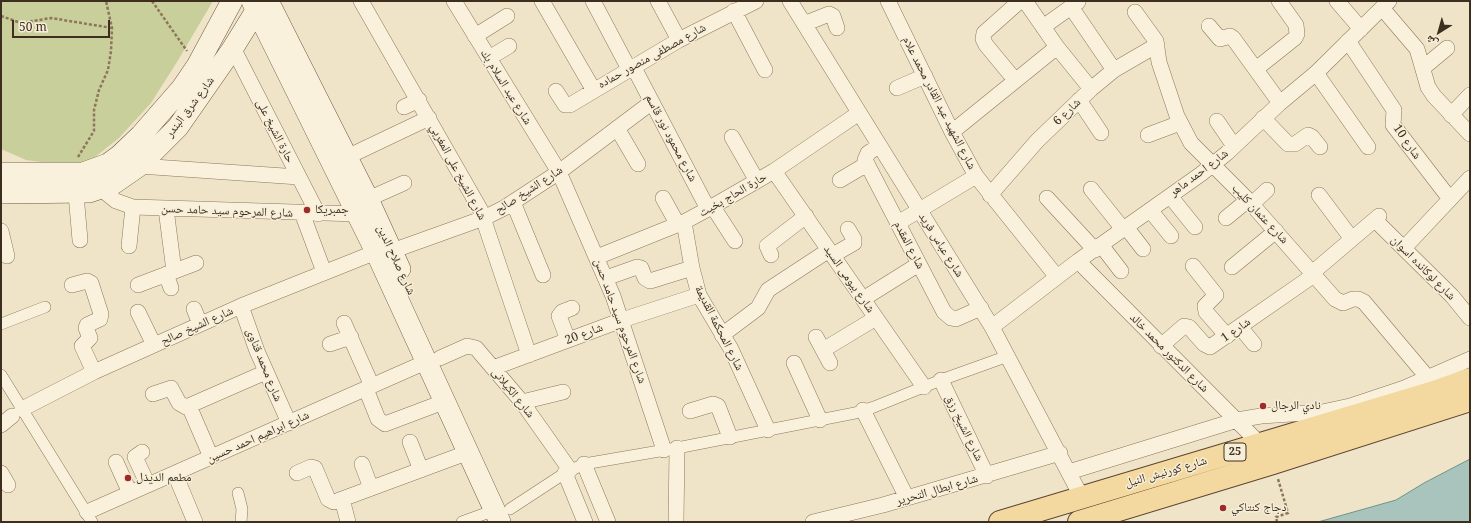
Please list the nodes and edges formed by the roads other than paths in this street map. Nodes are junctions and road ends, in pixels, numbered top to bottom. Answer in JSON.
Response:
{"nodes":[{"id":1,"x":232,"y":1,"type":"edge"},
{"id":2,"x":361,"y":1,"type":"edge"},
{"id":3,"x":454,"y":1,"type":"edge"},
{"id":4,"x":542,"y":1,"type":"edge"},
{"id":5,"x":593,"y":1,"type":"edge"},
{"id":6,"x":658,"y":1,"type":"edge"},
{"id":7,"x":756,"y":1,"type":"edge"},
{"id":8,"x":790,"y":1,"type":"edge"},
{"id":9,"x":888,"y":1,"type":"edge"},
{"id":10,"x":1020,"y":1,"type":"edge"},
{"id":11,"x":1025,"y":1,"type":"edge"},
{"id":12,"x":1279,"y":1,"type":"edge"},
{"id":13,"x":1337,"y":1,"type":"edge"},
{"id":14,"x":260,"y":3,"type":"edge"},
{"id":15,"x":1075,"y":4,"type":"edge"},
{"id":16,"x":1385,"y":4,"type":"edge"},
{"id":17,"x":729,"y":8,"type":"edge"},
{"id":18,"x":1135,"y":12,"type":"dead end"},
{"id":19,"x":507,"y":16,"type":"dead end"},
{"id":20,"x":804,"y":24,"type":"junction"},
{"id":21,"x":1209,"y":26,"type":"dead end"},
{"id":22,"x":1043,"y":27,"type":"junction"},
{"id":23,"x":837,"y":28,"type":"dead end"},
{"id":24,"x":1361,"y":29,"type":"junction"},
{"id":25,"x":475,"y":36,"type":"junction"},
{"id":26,"x":679,"y":40,"type":"junction"},
{"id":27,"x":1348,"y":41,"type":"junction"},
{"id":28,"x":1157,"y":45,"type":"junction"},
{"id":29,"x":509,"y":46,"type":"dead end"},
{"id":30,"x":1057,"y":46,"type":"junction"},
{"id":31,"x":233,"y":48,"type":"junction"},
{"id":32,"x":1447,"y":48,"type":"dead end"},
{"id":33,"x":488,"y":58,"type":"junction"},
{"id":34,"x":631,"y":68,"type":"junction"},
{"id":35,"x":1423,"y":68,"type":"junction"},
{"id":36,"x":1256,"y":69,"type":"junction"},
{"id":37,"x":765,"y":70,"type":"dead end"},
{"id":38,"x":1114,"y":70,"type":"junction"},
{"id":39,"x":1316,"y":73,"type":"junction"},
{"id":40,"x":924,"y":76,"type":"junction"},
{"id":41,"x":1015,"y":80,"type":"junction"},
{"id":42,"x":897,"y":88,"type":"dead end"},
{"id":43,"x":593,"y":89,"type":"junction"},
{"id":44,"x":1091,"y":89,"type":"junction"},
{"id":45,"x":556,"y":91,"type":"dead end"},
{"id":46,"x":1470,"y":95,"type":"edge"},
{"id":47,"x":419,"y":100,"type":"junction"},
{"id":48,"x":1079,"y":100,"type":"junction"},
{"id":49,"x":652,"y":102,"type":"junction"},
{"id":50,"x":1280,"y":103,"type":"junction"},
{"id":51,"x":404,"y":107,"type":"dead end"},
{"id":52,"x":859,"y":113,"type":"junction"},
{"id":53,"x":1451,"y":115,"type":"junction"},
{"id":54,"x":429,"y":118,"type":"junction"},
{"id":55,"x":1263,"y":118,"type":"junction"},
{"id":56,"x":1217,"y":121,"type":"dead end"},
{"id":57,"x":1180,"y":123,"type":"junction"},
{"id":58,"x":617,"y":128,"type":"junction"},
{"id":59,"x":952,"y":132,"type":"junction"},
{"id":60,"x":1101,"y":133,"type":"dead end"},
{"id":61,"x":1148,"y":134,"type":"dead end"},
{"id":62,"x":1470,"y":134,"type":"edge"},
{"id":63,"x":732,"y":137,"type":"dead end"},
{"id":64,"x":879,"y":146,"type":"junction"},
{"id":65,"x":1234,"y":146,"type":"junction"},
{"id":66,"x":1320,"y":147,"type":"dead end"},
{"id":67,"x":1368,"y":147,"type":"dead end"},
{"id":68,"x":347,"y":158,"type":"junction"},
{"id":69,"x":638,"y":164,"type":"dead end"},
{"id":70,"x":867,"y":164,"type":"junction"},
{"id":71,"x":1212,"y":165,"type":"junction"},
{"id":72,"x":138,"y":166,"type":"junction"},
{"id":73,"x":774,"y":171,"type":"junction"},
{"id":74,"x":559,"y":172,"type":"junction"},
{"id":75,"x":1,"y":173,"type":"edge"},
{"id":76,"x":976,"y":176,"type":"junction"},
{"id":77,"x":299,"y":177,"type":"junction"},
{"id":78,"x":1470,"y":178,"type":"edge"},
{"id":79,"x":840,"y":180,"type":"dead end"},
{"id":80,"x":757,"y":181,"type":"junction"},
{"id":81,"x":404,"y":183,"type":"dead end"},
{"id":82,"x":102,"y":189,"type":"junction"},
{"id":83,"x":1091,"y":189,"type":"dead end"},
{"id":84,"x":1267,"y":190,"type":"dead end"},
{"id":85,"x":1,"y":193,"type":"edge"},
{"id":86,"x":76,"y":194,"type":"junction"},
{"id":87,"x":990,"y":195,"type":"junction"},
{"id":88,"x":1319,"y":195,"type":"dead end"},
{"id":89,"x":1170,"y":196,"type":"junction"},
{"id":90,"x":663,"y":198,"type":"dead end"},
{"id":91,"x":1047,"y":198,"type":"dead end"},
{"id":92,"x":1450,"y":199,"type":"junction"},
{"id":93,"x":513,"y":202,"type":"junction"},
{"id":94,"x":1250,"y":202,"type":"junction"},
{"id":95,"x":133,"y":207,"type":"junction"},
{"id":96,"x":363,"y":207,"type":"junction"},
{"id":97,"x":166,"y":208,"type":"junction"},
{"id":98,"x":710,"y":208,"type":"junction"},
{"id":99,"x":919,"y":210,"type":"junction"},
{"id":100,"x":1150,"y":210,"type":"junction"},
{"id":101,"x":302,"y":213,"type":"junction"},
{"id":102,"x":318,"y":214,"type":"junction"},
{"id":103,"x":806,"y":216,"type":"junction"},
{"id":104,"x":484,"y":218,"type":"junction"},
{"id":105,"x":1226,"y":218,"type":"dead end"},
{"id":106,"x":1377,"y":218,"type":"joint"},
{"id":107,"x":898,"y":223,"type":"junction"},
{"id":108,"x":681,"y":224,"type":"junction"},
{"id":109,"x":1195,"y":227,"type":"dead end"},
{"id":110,"x":1125,"y":228,"type":"junction"},
{"id":111,"x":848,"y":229,"type":"dead end"},
{"id":112,"x":1276,"y":230,"type":"junction"},
{"id":113,"x":1,"y":231,"type":"edge"},
{"id":114,"x":1171,"y":236,"type":"dead end"},
{"id":115,"x":80,"y":240,"type":"dead end"},
{"id":116,"x":1352,"y":240,"type":"junction"},
{"id":117,"x":735,"y":241,"type":"dead end"},
{"id":118,"x":129,"y":246,"type":"dead end"},
{"id":119,"x":1098,"y":247,"type":"junction"},
{"id":120,"x":1404,"y":248,"type":"junction"},
{"id":121,"x":1143,"y":249,"type":"dead end"},
{"id":122,"x":384,"y":252,"type":"junction"},
{"id":123,"x":831,"y":253,"type":"junction"},
{"id":124,"x":771,"y":255,"type":"dead end"},
{"id":125,"x":7,"y":256,"type":"dead end"},
{"id":126,"x":597,"y":257,"type":"junction"},
{"id":127,"x":1078,"y":261,"type":"junction"},
{"id":128,"x":196,"y":263,"type":"dead end"},
{"id":129,"x":919,"y":264,"type":"junction"},
{"id":130,"x":1194,"y":266,"type":"dead end"},
{"id":131,"x":1232,"y":267,"type":"dead end"},
{"id":132,"x":692,"y":268,"type":"junction"},
{"id":133,"x":1121,"y":271,"type":"dead end"},
{"id":134,"x":324,"y":272,"type":"junction"},
{"id":135,"x":1313,"y":274,"type":"junction"},
{"id":136,"x":543,"y":275,"type":"dead end"},
{"id":137,"x":1057,"y":277,"type":"junction"},
{"id":138,"x":170,"y":278,"type":"junction"},
{"id":139,"x":606,"y":278,"type":"junction"},
{"id":140,"x":138,"y":285,"type":"dead end"},
{"id":141,"x":72,"y":286,"type":"dead end"},
{"id":142,"x":699,"y":295,"type":"junction"},
{"id":143,"x":863,"y":299,"type":"junction"},
{"id":144,"x":241,"y":306,"type":"junction"},
{"id":145,"x":45,"y":307,"type":"dead end"},
{"id":146,"x":572,"y":308,"type":"dead end"},
{"id":147,"x":981,"y":308,"type":"junction"},
{"id":148,"x":194,"y":309,"type":"dead end"},
{"id":149,"x":138,"y":312,"type":"dead end"},
{"id":150,"x":876,"y":318,"type":"junction"},
{"id":151,"x":1470,"y":318,"type":"edge"},
{"id":152,"x":622,"y":320,"type":"junction"},
{"id":153,"x":344,"y":323,"type":"dead end"},
{"id":154,"x":1,"y":324,"type":"edge"},
{"id":155,"x":200,"y":324,"type":"junction"},
{"id":156,"x":992,"y":327,"type":"junction"},
{"id":157,"x":1240,"y":327,"type":"junction"},
{"id":158,"x":722,"y":335,"type":"junction"},
{"id":159,"x":1227,"y":336,"type":"junction"},
{"id":160,"x":351,"y":337,"type":"junction"},
{"id":161,"x":568,"y":340,"type":"junction"},
{"id":162,"x":330,"y":344,"type":"dead end"},
{"id":163,"x":1254,"y":344,"type":"dead end"},
{"id":164,"x":154,"y":345,"type":"junction"},
{"id":165,"x":1161,"y":346,"type":"junction"},
{"id":166,"x":823,"y":350,"type":"dead end"},
{"id":167,"x":529,"y":355,"type":"junction"},
{"id":168,"x":1008,"y":356,"type":"junction"},
{"id":169,"x":1470,"y":359,"type":"edge"},
{"id":170,"x":434,"y":360,"type":"junction"},
{"id":171,"x":794,"y":362,"type":"dead end"},
{"id":172,"x":493,"y":368,"type":"junction"},
{"id":173,"x":94,"y":372,"type":"junction"},
{"id":174,"x":266,"y":372,"type":"junction"},
{"id":175,"x":1,"y":375,"type":"edge"},
{"id":176,"x":1428,"y":378,"type":"junction"},
{"id":177,"x":1470,"y":379,"type":"edge"},
{"id":178,"x":940,"y":380,"type":"junction"},
{"id":179,"x":369,"y":387,"type":"junction"},
{"id":180,"x":924,"y":387,"type":"junction"},
{"id":181,"x":564,"y":392,"type":"dead end"},
{"id":182,"x":153,"y":394,"type":"dead end"},
{"id":183,"x":1470,"y":400,"type":"edge"},
{"id":184,"x":446,"y":401,"type":"junction"},
{"id":185,"x":522,"y":402,"type":"junction"},
{"id":186,"x":189,"y":406,"type":"junction"},
{"id":187,"x":863,"y":410,"type":"junction"},
{"id":188,"x":690,"y":411,"type":"dead end"},
{"id":189,"x":12,"y":417,"type":"edge"},
{"id":190,"x":820,"y":420,"type":"junction"},
{"id":191,"x":1237,"y":420,"type":"junction"},
{"id":192,"x":289,"y":423,"type":"junction"},
{"id":193,"x":768,"y":430,"type":"junction"},
{"id":194,"x":730,"y":437,"type":"junction"},
{"id":195,"x":410,"y":442,"type":"dead end"},
{"id":196,"x":1260,"y":444,"type":"junction"},
{"id":197,"x":671,"y":449,"type":"junction"},
{"id":198,"x":142,"y":452,"type":"dead end"},
{"id":199,"x":469,"y":452,"type":"junction"},
{"id":200,"x":1060,"y":453,"type":"junction"},
{"id":201,"x":211,"y":457,"type":"junction"},
{"id":202,"x":116,"y":462,"type":"dead end"},
{"id":203,"x":362,"y":464,"type":"dead end"},
{"id":204,"x":573,"y":469,"type":"junction"},
{"id":205,"x":421,"y":470,"type":"junction"},
{"id":206,"x":297,"y":472,"type":"dead end"},
{"id":207,"x":1069,"y":472,"type":"junction"},
{"id":208,"x":175,"y":474,"type":"junction"},
{"id":209,"x":987,"y":476,"type":"junction"},
{"id":210,"x":148,"y":485,"type":"junction"},
{"id":211,"x":372,"y":488,"type":"junction"},
{"id":212,"x":130,"y":493,"type":"junction"},
{"id":213,"x":238,"y":494,"type":"dead end"},
{"id":214,"x":1081,"y":496,"type":"junction"},
{"id":215,"x":907,"y":498,"type":"junction"},
{"id":216,"x":342,"y":499,"type":"junction"},
{"id":217,"x":505,"y":516,"type":"edge"},
{"id":218,"x":90,"y":517,"type":"edge"},
{"id":219,"x":195,"y":522,"type":"edge"},
{"id":220,"x":240,"y":522,"type":"edge"},
{"id":221,"x":348,"y":522,"type":"edge"},
{"id":222,"x":462,"y":522,"type":"edge"},
{"id":223,"x":585,"y":522,"type":"edge"},
{"id":224,"x":608,"y":522,"type":"edge"},
{"id":225,"x":676,"y":522,"type":"edge"},
{"id":226,"x":813,"y":522,"type":"edge"},
{"id":227,"x":1000,"y":522,"type":"edge"},
{"id":228,"x":1079,"y":522,"type":"edge"}],
"edges":[{"from":1,"to":75,"type":"main road","name":"شارع شرق البندر"},
{"from":2,"to":47,"type":"street","name":"شارع الشيخ على المغربي"},
{"from":3,"to":25,"type":"street","name":"شارع عبد السلام بك"},
{"from":4,"to":43,"type":"street"},
{"from":5,"to":34,"type":"street","name":"شارع محمود نور قاسم"},
{"from":6,"to":26,"type":"street"},
{"from":7,"to":17,"type":"street","name":"شارع مصطفى منصور حماده"},
{"from":8,"to":20,"type":"street","name":"شارع عباس فريد"},
{"from":9,"to":40,"type":"street","name":"شارع الشهيد عبد القادر محمد علام"},
{"from":10,"to":41,"type":"street"},
{"from":11,"to":22,"type":"street"},
{"from":12,"to":36,"type":"street"},
{"from":13,"to":24,"type":"street"},
{"from":14,"to":31,"type":"main road","name":"شارع شرق البندر"},
{"from":14,"to":68,"type":"main road","name":"شارع صلاح الدين"},
{"from":14,"to":96,"type":"main road","name":"شارع صلاح الدين"},
{"from":15,"to":22,"type":"street"},
{"from":15,"to":38,"type":"street"},
{"from":16,"to":24,"type":"street","name":"شارع احمد ماهر"},
{"from":16,"to":35,"type":"street"},
{"from":17,"to":26,"type":"street","name":"شارع مصطفى منصور حماده"},
{"from":17,"to":37,"type":"street"},
{"from":18,"to":28,"type":"street","name":"شارع عثمان كليب"},
{"from":19,"to":25,"type":"street"},
{"from":20,"to":23,"type":"street"},
{"from":20,"to":52,"type":"street","name":"شارع عباس فريد"},
{"from":21,"to":36,"type":"street"},
{"from":22,"to":30,"type":"street"},
{"from":24,"to":27,"type":"street","name":"شارع احمد ماهر"},
{"from":25,"to":33,"type":"street","name":"شارع عبد السلام بك"},
{"from":26,"to":34,"type":"street","name":"شارع مصطفى منصور حماده"},
{"from":27,"to":39,"type":"street","name":"شارع احمد ماهر"},
{"from":27,"to":92,"type":"street","name":"شارع 10"},
{"from":28,"to":38,"type":"street","name":"شارع 6"},
{"from":28,"to":57,"type":"street","name":"شارع عثمان كليب"},
{"from":29,"to":33,"type":"street"},
{"from":30,"to":41,"type":"street"},
{"from":30,"to":44,"type":"street"},
{"from":31,"to":72,"type":"main road","name":"شارع شرق البندر"},
{"from":31,"to":77,"type":"street","name":"حارة الشيخ على"},
{"from":32,"to":35,"type":"street"},
{"from":33,"to":74,"type":"street","name":"شارع عبد السلام بك"},
{"from":34,"to":43,"type":"street","name":"شارع مصطفى منصور حماده"},
{"from":34,"to":49,"type":"street","name":"شارع محمود نور قاسم"},
{"from":35,"to":53,"type":"street"},
{"from":36,"to":50,"type":"street"},
{"from":38,"to":44,"type":"street","name":"شارع 6"},
{"from":39,"to":50,"type":"street","name":"شارع احمد ماهر"},
{"from":39,"to":67,"type":"street"},
{"from":40,"to":42,"type":"street"},
{"from":40,"to":59,"type":"street","name":"شارع الشهيد عبد القادر محمد علام"},
{"from":41,"to":59,"type":"street"},
{"from":43,"to":45,"type":"street","name":"شارع مصطفى منصور حماده"},
{"from":44,"to":48,"type":"street","name":"شارع 6"},
{"from":46,"to":53,"type":"street"},
{"from":47,"to":51,"type":"street"},
{"from":47,"to":54,"type":"street","name":"شارع الشيخ على المغربي"},
{"from":48,"to":60,"type":"street"},
{"from":48,"to":87,"type":"street","name":"شارع 6"},
{"from":49,"to":58,"type":"street","name":"شارع الشيخ صالح"},
{"from":49,"to":98,"type":"street","name":"شارع محمود نور قاسم"},
{"from":50,"to":55,"type":"street","name":"شارع احمد ماهر"},
{"from":52,"to":64,"type":"street","name":"شارع عباس فريد"},
{"from":52,"to":73,"type":"street","name":"حارة الحاج بخيت"},
{"from":53,"to":62,"type":"street"},
{"from":54,"to":68,"type":"street"},
{"from":54,"to":104,"type":"street","name":"شارع الشيخ على المغربي"},
{"from":55,"to":65,"type":"street","name":"شارع احمد ماهر"},
{"from":55,"to":66,"type":"street"},
{"from":56,"to":65,"type":"street"},
{"from":57,"to":61,"type":"street"},
{"from":57,"to":71,"type":"street","name":"شارع عثمان كليب"},
{"from":58,"to":69,"type":"street"},
{"from":58,"to":74,"type":"street","name":"شارع الشيخ صالح"},
{"from":59,"to":76,"type":"street","name":"شارع الشهيد عبد القادر محمد علام"},
{"from":63,"to":80,"type":"street"},
{"from":64,"to":70,"type":"street"},
{"from":64,"to":99,"type":"street","name":"شارع عباس فريد"},
{"from":65,"to":71,"type":"street","name":"شارع احمد ماهر"},
{"from":68,"to":96,"type":"main road","name":"شارع صلاح الدين"},
{"from":70,"to":79,"type":"street"},
{"from":70,"to":107,"type":"street","name":"شارع المقدم"},
{"from":71,"to":89,"type":"street","name":"شارع احمد ماهر"},
{"from":71,"to":94,"type":"street","name":"شارع عثمان كليب"},
{"from":72,"to":77,"type":"street"},
{"from":72,"to":82,"type":"main road","name":"شارع شرق البندر"},
{"from":73,"to":80,"type":"street","name":"حارة الحاج بخيت"},
{"from":73,"to":103,"type":"street","name":"شارع بيومى السيد"},
{"from":74,"to":93,"type":"street","name":"شارع الشيخ صالح"},
{"from":74,"to":126,"type":"street","name":"شارع المرحوم سيد حامد حسن"},
{"from":76,"to":87,"type":"street","name":"شارع الشهيد عبد القادر محمد علام"},
{"from":76,"to":99,"type":"street"},
{"from":77,"to":102,"type":"street","name":"حارة الشيخ على"},
{"from":78,"to":92,"type":"street"},
{"from":80,"to":98,"type":"street","name":"حارة الحاج بخيت"},
{"from":81,"to":96,"type":"street"},
{"from":82,"to":86,"type":"main road","name":"شارع شرق البندر"},
{"from":82,"to":95,"type":"street","name":"شارع المرحوم سيد حامد حسن"},
{"from":83,"to":110,"type":"street"},
{"from":84,"to":94,"type":"street"},
{"from":85,"to":86,"type":"main road","name":"شارع شرق البندر"},
{"from":86,"to":115,"type":"street"},
{"from":87,"to":137,"type":"street","name":"شارع الشهيد عبد القادر محمد علام"},
{"from":88,"to":116,"type":"street"},
{"from":89,"to":100,"type":"street","name":"شارع احمد ماهر"},
{"from":89,"to":109,"type":"street"},
{"from":90,"to":108,"type":"street","name":"شارع المحكمة القديمة"},
{"from":91,"to":119,"type":"street"},
{"from":92,"to":120,"type":"street"},
{"from":93,"to":104,"type":"street","name":"شارع الشيخ صالح"},
{"from":93,"to":136,"type":"street"},
{"from":94,"to":105,"type":"street"},
{"from":94,"to":112,"type":"street","name":"شارع عثمان كليب"},
{"from":95,"to":97,"type":"street","name":"شارع المرحوم سيد حامد حسن"},
{"from":95,"to":118,"type":"street"},
{"from":96,"to":102,"type":"street","name":"شارع المرحوم سيد حامد حسن"},
{"from":96,"to":122,"type":"main road","name":"شارع صلاح الدين"},
{"from":97,"to":101,"type":"street","name":"شارع المرحوم سيد حامد حسن"},
{"from":97,"to":138,"type":"street"},
{"from":98,"to":108,"type":"street","name":"حارة الحاج بخيت"},
{"from":98,"to":117,"type":"street","name":"شارع محمود نور قاسم"},
{"from":99,"to":107,"type":"street"},
{"from":99,"to":147,"type":"street","name":"شارع عباس فريد"},
{"from":100,"to":110,"type":"street","name":"شارع احمد ماهر"},
{"from":100,"to":114,"type":"street"},
{"from":101,"to":102,"type":"street","name":"شارع المرحوم سيد حامد حسن"},
{"from":101,"to":134,"type":"street"},
{"from":103,"to":123,"type":"street","name":"شارع بيومى السيد"},
{"from":103,"to":124,"type":"street"},
{"from":104,"to":122,"type":"street","name":"شارع الشيخ صالح"},
{"from":104,"to":167,"type":"street","name":"شارع الشيخ على المغربي"},
{"from":106,"to":116,"type":"street","name":"شارع 1"},
{"from":106,"to":120,"type":"street","name":"شارع لوكانده اسوان"},
{"from":107,"to":129,"type":"street","name":"شارع المقدم"},
{"from":108,"to":126,"type":"street","name":"حارة الحاج بخيت"},
{"from":108,"to":132,"type":"street","name":"شارع المحكمة القديمة"},
{"from":110,"to":119,"type":"street","name":"شارع احمد ماهر"},
{"from":110,"to":121,"type":"street"},
{"from":111,"to":123,"type":"street"},
{"from":112,"to":131,"type":"street"},
{"from":112,"to":135,"type":"street","name":"شارع عثمان كليب"},
{"from":113,"to":125,"type":"street"},
{"from":116,"to":135,"type":"street","name":"شارع 1"},
{"from":119,"to":127,"type":"street","name":"شارع احمد ماهر"},
{"from":119,"to":133,"type":"street"},
{"from":120,"to":151,"type":"street","name":"شارع لوكانده اسوان"},
{"from":122,"to":134,"type":"street","name":"شارع الشيخ صالح"},
{"from":122,"to":170,"type":"main road","name":"شارع صلاح الدين"},
{"from":123,"to":143,"type":"street","name":"شارع بيومى السيد"},
{"from":123,"to":158,"type":"street"},
{"from":126,"to":139,"type":"street","name":"شارع المرحوم سيد حامد حسن"},
{"from":127,"to":137,"type":"street","name":"شارع احمد ماهر"},
{"from":127,"to":165,"type":"street","name":"شارع الدكتور محمد خالد"},
{"from":128,"to":138,"type":"street"},
{"from":129,"to":143,"type":"street"},
{"from":129,"to":147,"type":"street","name":"شارع المقدم"},
{"from":130,"to":159,"type":"street"},
{"from":132,"to":139,"type":"street"},
{"from":132,"to":142,"type":"street","name":"شارع المحكمة القديمة"},
{"from":134,"to":144,"type":"street","name":"شارع الشيخ صالح"},
{"from":135,"to":157,"type":"street","name":"شارع 1"},
{"from":135,"to":176,"type":"street","name":"شارع عثمان كليب"},
{"from":137,"to":156,"type":"street","name":"شارع احمد ماهر"},
{"from":138,"to":140,"type":"street"},
{"from":139,"to":152,"type":"street","name":"شارع المرحوم سيد حامد حسن"},
{"from":141,"to":173,"type":"street"},
{"from":142,"to":152,"type":"street","name":"شارع 20"},
{"from":142,"to":158,"type":"street","name":"شارع المحكمة القديمة"},
{"from":143,"to":150,"type":"street","name":"شارع بيومى السيد"},
{"from":144,"to":155,"type":"street","name":"شارع الشيخ صالح"},
{"from":144,"to":174,"type":"street","name":"شارع محمد قناوى"},
{"from":145,"to":154,"type":"street"},
{"from":146,"to":161,"type":"street"},
{"from":147,"to":156,"type":"street","name":"شارع عباس فريد"},
{"from":148,"to":155,"type":"street"},
{"from":149,"to":164,"type":"street"},
{"from":150,"to":166,"type":"street"},
{"from":150,"to":180,"type":"street","name":"شارع بيومى السيد"},
{"from":152,"to":161,"type":"street","name":"شارع 20"},
{"from":152,"to":197,"type":"street","name":"شارع المرحوم سيد حامد حسن"},
{"from":153,"to":160,"type":"street"},
{"from":155,"to":164,"type":"street","name":"شارع الشيخ صالح"},
{"from":156,"to":168,"type":"street","name":"شارع عباس فريد"},
{"from":157,"to":159,"type":"street","name":"شارع 1"},
{"from":157,"to":163,"type":"street"},
{"from":158,"to":193,"type":"street","name":"شارع المحكمة القديمة"},
{"from":159,"to":165,"type":"street","name":"شارع 1"},
{"from":160,"to":162,"type":"street"},
{"from":160,"to":179,"type":"street"},
{"from":161,"to":167,"type":"street","name":"شارع 20"},
{"from":164,"to":173,"type":"street","name":"شارع الشيخ صالح"},
{"from":165,"to":191,"type":"street","name":"شارع الدكتور محمد خالد"},
{"from":167,"to":172,"type":"street","name":"شارع 20"},
{"from":168,"to":178,"type":"street"},
{"from":168,"to":200,"type":"street","name":"شارع عباس فريد"},
{"from":169,"to":176,"type":"street"},
{"from":170,"to":172,"type":"street","name":"شارع الكيلانى"},
{"from":170,"to":179,"type":"street","name":"شارع ابراهيم احمد حسين"},
{"from":170,"to":184,"type":"main road","name":"شارع صلاح الدين"},
{"from":170,"to":217,"type":"main road","name":"شارع صلاح الدين"},
{"from":171,"to":190,"type":"street"},
{"from":172,"to":185,"type":"street","name":"شارع الكيلانى"},
{"from":173,"to":189,"type":"street","name":"شارع الشيخ صالح"},
{"from":174,"to":186,"type":"street"},
{"from":174,"to":192,"type":"street","name":"شارع محمد قناوى"},
{"from":175,"to":189,"type":"street"},
{"from":176,"to":191,"type":"street"},
{"from":177,"to":196,"type":"main road","name":"شارع كورنيش النيل","number":"25"},
{"from":178,"to":180,"type":"street"},
{"from":178,"to":209,"type":"street","name":"شارع الشيخ رزق"},
{"from":179,"to":184,"type":"street"},
{"from":179,"to":192,"type":"street","name":"شارع ابراهيم احمد حسين"},
{"from":180,"to":187,"type":"street"},
{"from":181,"to":185,"type":"street"},
{"from":182,"to":186,"type":"street"},
{"from":183,"to":228,"type":"main road","name":"شارع كورنيش النيل","number":"25"},
{"from":184,"to":199,"type":"main road","name":"شارع صلاح الدين"},
{"from":185,"to":204,"type":"street","name":"شارع الكيلانى"},
{"from":186,"to":201,"type":"street"},
{"from":187,"to":190,"type":"street"},
{"from":187,"to":215,"type":"street"},
{"from":188,"to":194,"type":"street"},
{"from":189,"to":218,"type":"street"},
{"from":190,"to":193,"type":"street"},
{"from":191,"to":196,"type":"street","name":"شارع الدكتور محمد خالد"},
{"from":191,"to":207,"type":"street"},
{"from":192,"to":201,"type":"street","name":"شارع ابراهيم احمد حسين"},
{"from":193,"to":194,"type":"street"},
{"from":194,"to":197,"type":"street"},
{"from":195,"to":205,"type":"street"},
{"from":196,"to":214,"type":"main road","name":"شارع كورنيش النيل","number":"25"},
{"from":197,"to":204,"type":"street"},
{"from":197,"to":225,"type":"street"},
{"from":198,"to":210,"type":"street"},
{"from":199,"to":205,"type":"street"},
{"from":199,"to":217,"type":"main road","name":"شارع صلاح الدين"},
{"from":200,"to":207,"type":"street","name":"شارع عباس فريد"},
{"from":200,"to":209,"type":"street","name":"شارع ابطال التحرير"},
{"from":201,"to":208,"type":"street","name":"شارع ابراهيم احمد حسين"},
{"from":202,"to":212,"type":"street"},
{"from":203,"to":211,"type":"street"},
{"from":204,"to":217,"type":"street"},
{"from":204,"to":223,"type":"street","name":"شارع الكيلانى"},
{"from":204,"to":224,"type":"street"},
{"from":205,"to":211,"type":"street"},
{"from":206,"to":216,"type":"street"},
{"from":207,"to":214,"type":"street","name":"شارع عباس فريد"},
{"from":208,"to":210,"type":"street","name":"شارع ابراهيم احمد حسين"},
{"from":208,"to":219,"type":"street"},
{"from":209,"to":215,"type":"street","name":"شارع ابطال التحرير"},
{"from":210,"to":212,"type":"street","name":"شارع ابراهيم احمد حسين"},
{"from":211,"to":216,"type":"street"},
{"from":212,"to":218,"type":"street","name":"شارع ابراهيم احمد حسين"},
{"from":213,"to":220,"type":"street"},
{"from":214,"to":227,"type":"main road","name":"شارع كورنيش النيل","number":"25"},
{"from":215,"to":226,"type":"street","name":"شارع ابطال التحرير"},
{"from":216,"to":221,"type":"street"},
{"from":217,"to":222,"type":"street"}]}
